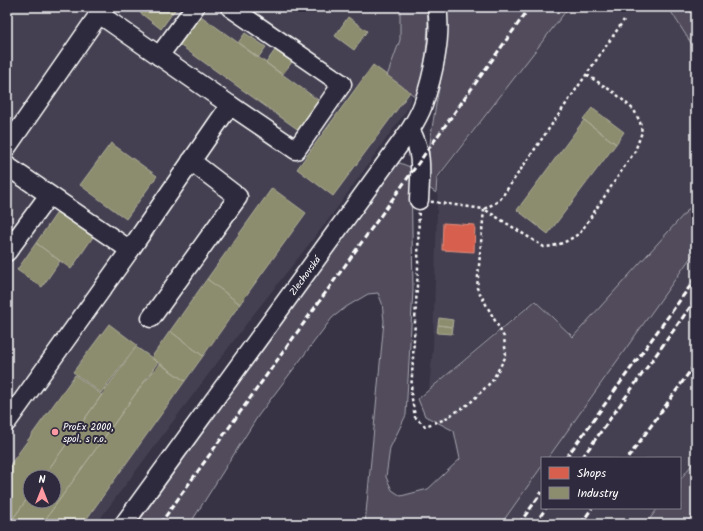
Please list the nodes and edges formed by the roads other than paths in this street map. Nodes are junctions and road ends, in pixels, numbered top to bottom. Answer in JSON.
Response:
{"nodes":[{"id":1,"x":195,"y":7,"type":"edge"},
{"id":2,"x":230,"y":7,"type":"edge"},
{"id":3,"x":437,"y":7,"type":"edge"},
{"id":4,"x":101,"y":11,"type":"edge"},
{"id":5,"x":159,"y":56,"type":"junction"},
{"id":6,"x":230,"y":105,"type":"junction"},
{"id":7,"x":410,"y":130,"type":"junction"},
{"id":8,"x":7,"y":147,"type":"edge"},
{"id":9,"x":191,"y":161,"type":"junction"},
{"id":10,"x":7,"y":166,"type":"edge"},
{"id":11,"x":49,"y":195,"type":"junction"},
{"id":12,"x":419,"y":200,"type":"road end"},
{"id":13,"x":130,"y":250,"type":"junction"},
{"id":14,"x":7,"y":252,"type":"edge"},
{"id":15,"x":151,"y":318,"type":"dead end"},
{"id":16,"x":7,"y":422,"type":"edge"},
{"id":17,"x":124,"y":524,"type":"edge"}],
"edges":[{"from":1,"to":5,"type":"street"},
{"from":2,"to":6,"type":"street"},
{"from":3,"to":7,"type":"street","name":"Zlechovská"},
{"from":4,"to":5,"type":"street"},
{"from":4,"to":8,"type":"street"},
{"from":5,"to":6,"type":"street"},
{"from":6,"to":9,"type":"street"},
{"from":7,"to":12,"type":"street"},
{"from":7,"to":17,"type":"street","name":"Zlechovská"},
{"from":9,"to":13,"type":"street"},
{"from":9,"to":15,"type":"street"},
{"from":10,"to":11,"type":"street"},
{"from":11,"to":13,"type":"street"},
{"from":11,"to":14,"type":"street"},
{"from":13,"to":16,"type":"street"}]}
